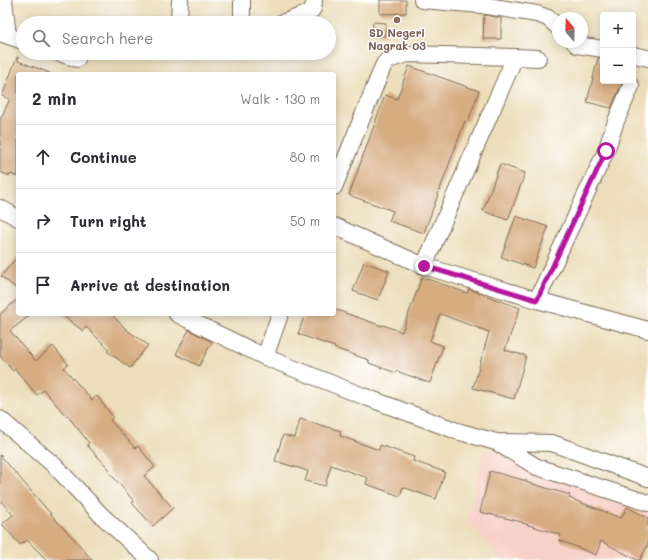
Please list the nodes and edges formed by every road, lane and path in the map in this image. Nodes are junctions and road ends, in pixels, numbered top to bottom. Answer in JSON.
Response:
{"nodes":[{"id":1,"x":4,"y":0,"type":"edge"},
{"id":2,"x":180,"y":0,"type":"edge"},
{"id":3,"x":242,"y":0,"type":"edge"},
{"id":4,"x":422,"y":0,"type":"edge"},
{"id":5,"x":314,"y":3,"type":"edge"},
{"id":6,"x":481,"y":3,"type":"edge"},
{"id":7,"x":538,"y":7,"type":"edge"},
{"id":8,"x":179,"y":16,"type":"edge"},
{"id":9,"x":242,"y":16,"type":"edge"},
{"id":10,"x":299,"y":16,"type":"edge"},
{"id":11,"x":552,"y":22,"type":"edge"},
{"id":12,"x":4,"y":35,"type":"edge"},
{"id":13,"x":16,"y":39,"type":"edge"},
{"id":14,"x":588,"y":46,"type":"edge"},
{"id":15,"x":600,"y":48,"type":"edge"},
{"id":16,"x":515,"y":56,"type":"junction"},
{"id":17,"x":636,"y":56,"type":"edge"},
{"id":18,"x":538,"y":58,"type":"dead end"},
{"id":19,"x":648,"y":58,"type":"edge"},
{"id":20,"x":631,"y":86,"type":"dead end"},
{"id":21,"x":336,"y":182,"type":"edge"},
{"id":22,"x":0,"y":208,"type":"edge"},
{"id":23,"x":16,"y":217,"type":"edge"},
{"id":24,"x":336,"y":227,"type":"edge"},
{"id":25,"x":424,"y":266,"type":"junction"},
{"id":26,"x":537,"y":300,"type":"junction"},
{"id":27,"x":181,"y":316,"type":"edge"},
{"id":28,"x":279,"y":316,"type":"edge"},
{"id":29,"x":648,"y":330,"type":"edge"},
{"id":30,"x":265,"y":357,"type":"junction"},
{"id":31,"x":0,"y":419,"type":"edge"},
{"id":32,"x":496,"y":442,"type":"junction"},
{"id":33,"x":648,"y":478,"type":"edge"},
{"id":34,"x":648,"y":503,"type":"edge"},
{"id":35,"x":150,"y":560,"type":"edge"}],
"edges":[{"from":1,"to":12,"type":"street"},
{"from":2,"to":8,"type":"street"},
{"from":3,"to":9,"type":"street"},
{"from":4,"to":6,"type":"street"},
{"from":5,"to":10,"type":"street"},
{"from":6,"to":7,"type":"street"},
{"from":7,"to":11,"type":"street"},
{"from":12,"to":13,"type":"street"},
{"from":14,"to":15,"type":"street"},
{"from":16,"to":18,"type":"street"},
{"from":16,"to":21,"type":"street"},
{"from":16,"to":25,"type":"street"},
{"from":17,"to":19,"type":"street"},
{"from":20,"to":26,"type":"street"},
{"from":22,"to":23,"type":"street"},
{"from":24,"to":25,"type":"street"},
{"from":25,"to":26,"type":"street"},
{"from":26,"to":29,"type":"street"},
{"from":27,"to":30,"type":"street"},
{"from":28,"to":30,"type":"street"},
{"from":30,"to":32,"type":"street"},
{"from":31,"to":35,"type":"street"},
{"from":32,"to":33,"type":"street"},
{"from":32,"to":34,"type":"street"}]}
